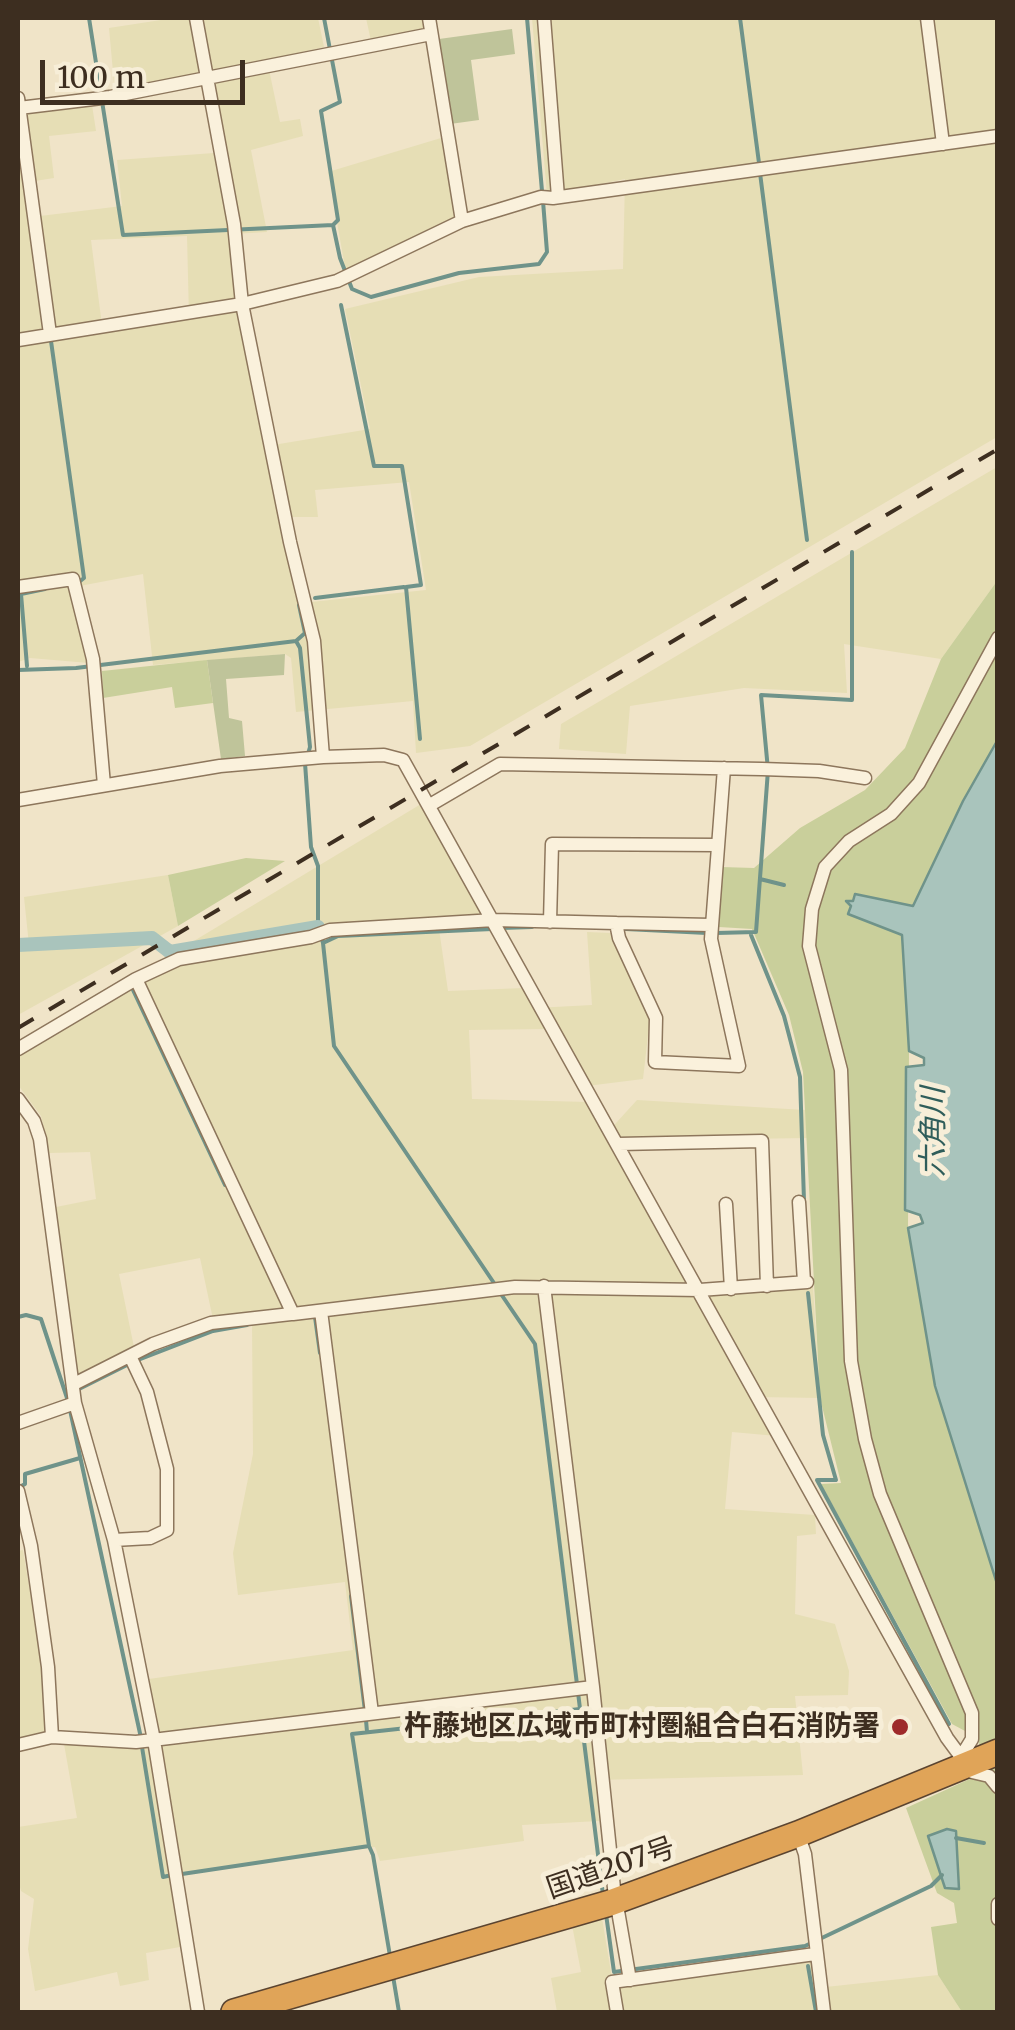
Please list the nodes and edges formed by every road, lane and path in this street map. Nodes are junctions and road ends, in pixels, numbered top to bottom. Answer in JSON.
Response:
{"nodes":[{"id":1,"x":196,"y":18,"type":"edge"},
{"id":2,"x":428,"y":18,"type":"edge"},
{"id":3,"x":544,"y":18,"type":"edge"},
{"id":4,"x":927,"y":18,"type":"edge"},
{"id":5,"x":432,"y":34,"type":"junction"},
{"id":6,"x":208,"y":78,"type":"junction"},
{"id":7,"x":18,"y":103,"type":"edge"},
{"id":8,"x":998,"y":136,"type":"edge"},
{"id":9,"x":944,"y":144,"type":"junction"},
{"id":10,"x":551,"y":197,"type":"junction"},
{"id":11,"x":462,"y":221,"type":"junction"},
{"id":12,"x":242,"y":304,"type":"junction"},
{"id":13,"x":50,"y":334,"type":"junction"},
{"id":14,"x":18,"y":340,"type":"edge"},
{"id":15,"x":18,"y":587,"type":"edge"},
{"id":16,"x":998,"y":638,"type":"edge"},
{"id":17,"x":311,"y":758,"type":"junction"},
{"id":18,"x":724,"y":768,"type":"junction"},
{"id":19,"x":865,"y":778,"type":"dead end"},
{"id":20,"x":104,"y":786,"type":"junction"},
{"id":21,"x":18,"y":800,"type":"edge"},
{"id":22,"x":430,"y":804,"type":"junction"},
{"id":23,"x":718,"y":845,"type":"junction"},
{"id":24,"x":550,"y":922,"type":"junction"},
{"id":25,"x":498,"y":927,"type":"junction"},
{"id":26,"x":618,"y":929,"type":"junction"},
{"id":27,"x":711,"y":931,"type":"junction"},
{"id":28,"x":136,"y":979,"type":"junction"},
{"id":29,"x":18,"y":1049,"type":"edge"},
{"id":30,"x":18,"y":1099,"type":"edge"},
{"id":31,"x":619,"y":1144,"type":"junction"},
{"id":32,"x":799,"y":1202,"type":"dead end"},
{"id":33,"x":726,"y":1204,"type":"dead end"},
{"id":34,"x":544,"y":1286,"type":"junction"},
{"id":35,"x":768,"y":1286,"type":"junction"},
{"id":36,"x":732,"y":1289,"type":"junction"},
{"id":37,"x":700,"y":1290,"type":"junction"},
{"id":38,"x":322,"y":1311,"type":"junction"},
{"id":39,"x":285,"y":1315,"type":"dead end"},
{"id":40,"x":132,"y":1361,"type":"junction"},
{"id":41,"x":72,"y":1396,"type":"junction"},
{"id":42,"x":18,"y":1423,"type":"edge"},
{"id":43,"x":18,"y":1492,"type":"edge"},
{"id":44,"x":114,"y":1540,"type":"junction"},
{"id":45,"x":590,"y":1687,"type":"junction"},
{"id":46,"x":367,"y":1713,"type":"junction"},
{"id":47,"x":52,"y":1737,"type":"junction"},
{"id":48,"x":146,"y":1741,"type":"junction"},
{"id":49,"x":18,"y":1745,"type":"edge"},
{"id":50,"x":998,"y":1752,"type":"edge"},
{"id":51,"x":966,"y":1764,"type":"junction"},
{"id":52,"x":998,"y":1786,"type":"edge"},
{"id":53,"x":798,"y":1834,"type":"junction"},
{"id":54,"x":608,"y":1904,"type":"junction"},
{"id":55,"x":998,"y":1904,"type":"edge"},
{"id":56,"x":998,"y":1920,"type":"edge"},
{"id":57,"x":816,"y":1945,"type":"junction"},
{"id":58,"x":627,"y":1974,"type":"junction"},
{"id":59,"x":198,"y":2012,"type":"edge"},
{"id":60,"x":234,"y":2012,"type":"edge"},
{"id":61,"x":617,"y":2012,"type":"edge"},
{"id":62,"x":824,"y":2012,"type":"edge"}],
"edges":[{"from":1,"to":6,"type":"street"},
{"from":2,"to":5,"type":"street"},
{"from":3,"to":10,"type":"street"},
{"from":4,"to":9,"type":"street"},
{"from":5,"to":6,"type":"street"},
{"from":5,"to":11,"type":"street"},
{"from":6,"to":7,"type":"street"},
{"from":6,"to":12,"type":"street"},
{"from":7,"to":13,"type":"street"},
{"from":8,"to":9,"type":"street"},
{"from":9,"to":10,"type":"street"},
{"from":10,"to":11,"type":"street"},
{"from":11,"to":12,"type":"street"},
{"from":12,"to":13,"type":"street"},
{"from":12,"to":17,"type":"street"},
{"from":13,"to":14,"type":"street"},
{"from":15,"to":20,"type":"street"},
{"from":16,"to":51,"type":"street"},
{"from":17,"to":20,"type":"street"},
{"from":17,"to":22,"type":"street"},
{"from":18,"to":19,"type":"street"},
{"from":18,"to":22,"type":"street"},
{"from":18,"to":23,"type":"street"},
{"from":20,"to":21,"type":"street"},
{"from":22,"to":25,"type":"street"},
{"from":23,"to":24,"type":"street"},
{"from":23,"to":27,"type":"street"},
{"from":24,"to":25,"type":"street"},
{"from":24,"to":26,"type":"street"},
{"from":25,"to":28,"type":"street"},
{"from":25,"to":31,"type":"street"},
{"from":26,"to":27,"type":"street"},
{"from":26,"to":27,"type":"street"},
{"from":28,"to":29,"type":"street"},
{"from":28,"to":38,"type":"street"},
{"from":30,"to":41,"type":"street"},
{"from":31,"to":35,"type":"street"},
{"from":31,"to":37,"type":"street"},
{"from":32,"to":35,"type":"street"},
{"from":33,"to":36,"type":"street"},
{"from":34,"to":37,"type":"street"},
{"from":34,"to":38,"type":"street"},
{"from":34,"to":45,"type":"street"},
{"from":35,"to":36,"type":"street"},
{"from":36,"to":37,"type":"street"},
{"from":37,"to":51,"type":"street"},
{"from":38,"to":46,"type":"street"},
{"from":39,"to":40,"type":"street"},
{"from":40,"to":41,"type":"street"},
{"from":40,"to":44,"type":"street"},
{"from":41,"to":42,"type":"street"},
{"from":41,"to":44,"type":"street"},
{"from":43,"to":47,"type":"street"},
{"from":44,"to":48,"type":"street"},
{"from":45,"to":46,"type":"street"},
{"from":45,"to":54,"type":"street"},
{"from":46,"to":48,"type":"street"},
{"from":47,"to":48,"type":"street"},
{"from":47,"to":49,"type":"street"},
{"from":48,"to":59,"type":"street"},
{"from":50,"to":51,"type":"highway","name":"国道207号"},
{"from":51,"to":52,"type":"street"},
{"from":51,"to":53,"type":"highway","name":"国道207号"},
{"from":53,"to":54,"type":"highway","name":"国道207号"},
{"from":53,"to":57,"type":"street"},
{"from":54,"to":58,"type":"street"},
{"from":54,"to":60,"type":"highway","name":"国道207号"},
{"from":55,"to":56,"type":"street"},
{"from":57,"to":58,"type":"street"},
{"from":57,"to":62,"type":"street"},
{"from":58,"to":61,"type":"street"}]}
